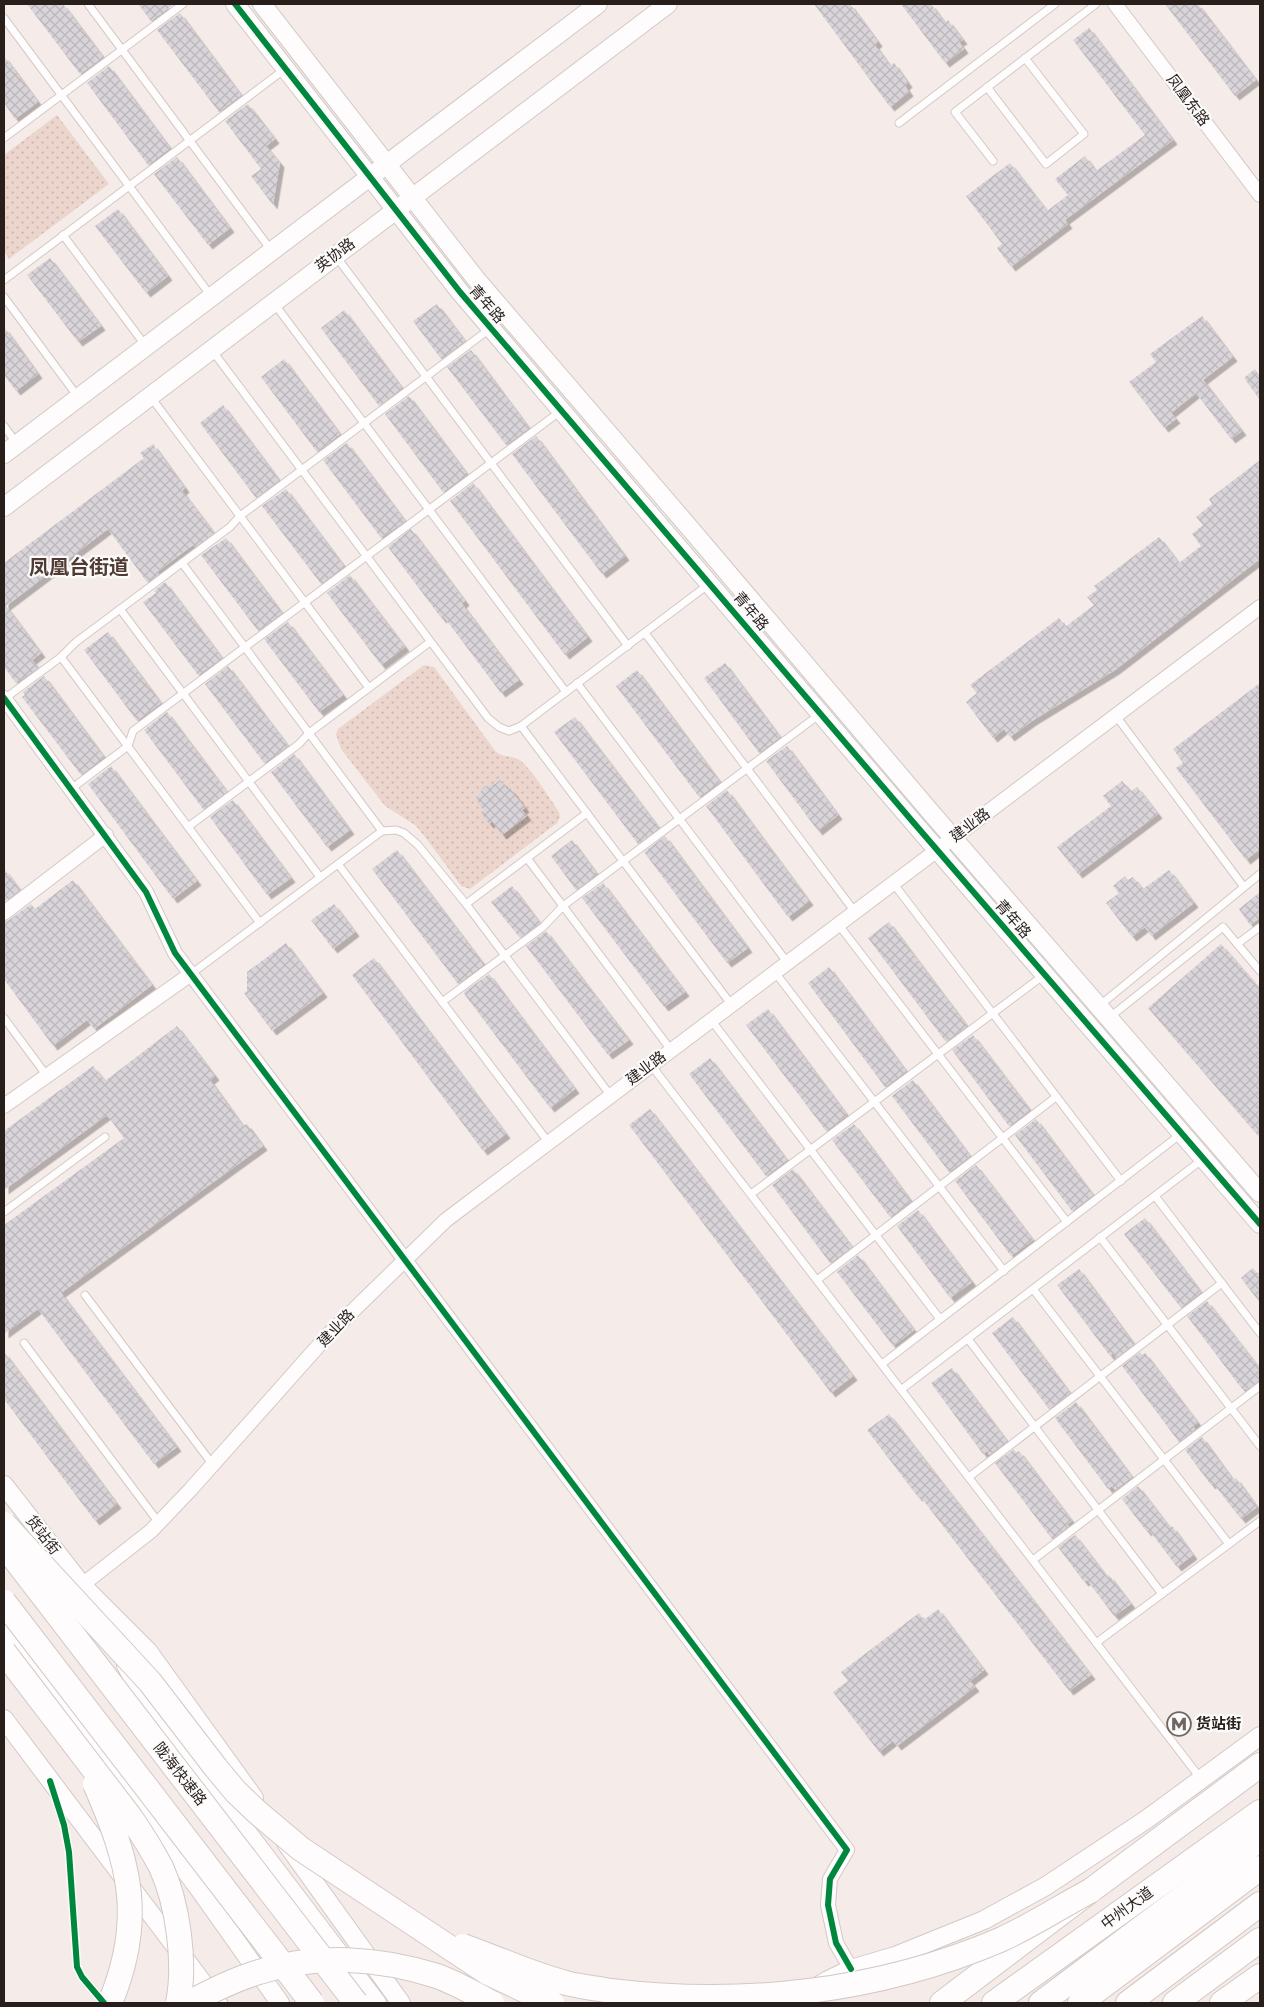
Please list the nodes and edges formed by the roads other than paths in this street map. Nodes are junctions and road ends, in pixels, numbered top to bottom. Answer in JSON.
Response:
{"nodes":[{"id":1,"x":88,"y":4,"type":"edge"},
{"id":2,"x":183,"y":4,"type":"edge"},
{"id":3,"x":235,"y":4,"type":"edge"},
{"id":4,"x":262,"y":4,"type":"edge"},
{"id":5,"x":598,"y":4,"type":"edge"},
{"id":6,"x":668,"y":4,"type":"edge"},
{"id":7,"x":1055,"y":4,"type":"edge"},
{"id":8,"x":1096,"y":4,"type":"edge"},
{"id":9,"x":1115,"y":4,"type":"edge"},
{"id":10,"x":4,"y":18,"type":"edge"},
{"id":11,"x":122,"y":49,"type":"junction"},
{"id":12,"x":1026,"y":58,"type":"junction"},
{"id":13,"x":286,"y":69,"type":"junction"},
{"id":14,"x":987,"y":87,"type":"junction"},
{"id":15,"x":61,"y":95,"type":"junction"},
{"id":16,"x":899,"y":123,"type":"dead end"},
{"id":17,"x":4,"y":138,"type":"edge"},
{"id":18,"x":190,"y":141,"type":"junction"},
{"id":19,"x":992,"y":161,"type":"dead end"},
{"id":20,"x":385,"y":164,"type":"junction"},
{"id":21,"x":369,"y":176,"type":"junction"},
{"id":22,"x":129,"y":186,"type":"junction"},
{"id":23,"x":1260,"y":196,"type":"edge"},
{"id":24,"x":411,"y":197,"type":"junction"},
{"id":25,"x":395,"y":209,"type":"junction"},
{"id":26,"x":63,"y":235,"type":"junction"},
{"id":27,"x":272,"y":250,"type":"junction"},
{"id":28,"x":335,"y":255,"type":"junction"},
{"id":29,"x":4,"y":280,"type":"edge"},
{"id":30,"x":211,"y":296,"type":"junction"},
{"id":31,"x":4,"y":297,"type":"edge"},
{"id":32,"x":273,"y":302,"type":"junction"},
{"id":33,"x":491,"y":328,"type":"junction"},
{"id":34,"x":146,"y":346,"type":"junction"},
{"id":35,"x":211,"y":349,"type":"junction"},
{"id":36,"x":426,"y":376,"type":"junction"},
{"id":37,"x":150,"y":395,"type":"junction"},
{"id":38,"x":78,"y":397,"type":"junction"},
{"id":39,"x":562,"y":410,"type":"junction"},
{"id":40,"x":364,"y":423,"type":"junction"},
{"id":41,"x":4,"y":426,"type":"edge"},
{"id":42,"x":10,"y":449,"type":"edge"},
{"id":43,"x":491,"y":463,"type":"junction"},
{"id":44,"x":302,"y":470,"type":"junction"},
{"id":45,"x":4,"y":506,"type":"edge"},
{"id":46,"x":429,"y":510,"type":"junction"},
{"id":47,"x":240,"y":516,"type":"junction"},
{"id":48,"x":367,"y":556,"type":"junction"},
{"id":49,"x":182,"y":563,"type":"junction"},
{"id":50,"x":710,"y":583,"type":"junction"},
{"id":51,"x":305,"y":602,"type":"junction"},
{"id":52,"x":1260,"y":607,"type":"edge"},
{"id":53,"x":120,"y":609,"type":"junction"},
{"id":54,"x":644,"y":633,"type":"junction"},
{"id":55,"x":430,"y":642,"type":"junction"},
{"id":56,"x":628,"y":646,"type":"junction"},
{"id":57,"x":245,"y":647,"type":"junction"},
{"id":58,"x":61,"y":657,"type":"junction"},
{"id":59,"x":577,"y":683,"type":"junction"},
{"id":60,"x":369,"y":688,"type":"junction"},
{"id":61,"x":566,"y":692,"type":"junction"},
{"id":62,"x":183,"y":694,"type":"junction"},
{"id":63,"x":4,"y":699,"type":"edge"},
{"id":64,"x":821,"y":713,"type":"junction"},
{"id":65,"x":1116,"y":716,"type":"junction"},
{"id":66,"x":521,"y":726,"type":"junction"},
{"id":67,"x":309,"y":733,"type":"junction"},
{"id":68,"x":128,"y":746,"type":"junction"},
{"id":69,"x":747,"y":768,"type":"junction"},
{"id":70,"x":249,"y":781,"type":"junction"},
{"id":71,"x":71,"y":789,"type":"junction"},
{"id":72,"x":587,"y":813,"type":"junction"},
{"id":73,"x":679,"y":819,"type":"junction"},
{"id":74,"x":188,"y":827,"type":"junction"},
{"id":75,"x":382,"y":831,"type":"junction"},
{"id":76,"x":106,"y":835,"type":"junction"},
{"id":77,"x":954,"y":838,"type":"junction"},
{"id":78,"x":937,"y":850,"type":"junction"},
{"id":79,"x":527,"y":858,"type":"junction"},
{"id":80,"x":623,"y":861,"type":"junction"},
{"id":81,"x":338,"y":864,"type":"junction"},
{"id":82,"x":1260,"y":874,"type":"edge"},
{"id":83,"x":320,"y":877,"type":"junction"},
{"id":84,"x":893,"y":883,"type":"junction"},
{"id":85,"x":1244,"y":886,"type":"junction"},
{"id":86,"x":466,"y":904,"type":"junction"},
{"id":87,"x":563,"y":906,"type":"junction"},
{"id":88,"x":855,"y":912,"type":"junction"},
{"id":89,"x":4,"y":913,"type":"edge"},
{"id":90,"x":260,"y":923,"type":"junction"},
{"id":91,"x":838,"y":924,"type":"junction"},
{"id":92,"x":1260,"y":927,"type":"edge"},
{"id":93,"x":1237,"y":944,"type":"junction"},
{"id":94,"x":505,"y":955,"type":"junction"},
{"id":95,"x":787,"y":962,"type":"junction"},
{"id":96,"x":774,"y":971,"type":"junction"},
{"id":97,"x":1260,"y":971,"type":"edge"},
{"id":98,"x":191,"y":974,"type":"junction"},
{"id":99,"x":1044,"y":974,"type":"junction"},
{"id":100,"x":442,"y":1002,"type":"junction"},
{"id":101,"x":731,"y":1004,"type":"junction"},
{"id":102,"x":1104,"y":1012,"type":"junction"},
{"id":103,"x":992,"y":1014,"type":"junction"},
{"id":104,"x":4,"y":1018,"type":"edge"},
{"id":105,"x":711,"y":1020,"type":"junction"},
{"id":106,"x":672,"y":1050,"type":"junction"},
{"id":107,"x":938,"y":1054,"type":"junction"},
{"id":108,"x":651,"y":1065,"type":"junction"},
{"id":109,"x":47,"y":1076,"type":"junction"},
{"id":110,"x":610,"y":1096,"type":"junction"},
{"id":111,"x":1056,"y":1097,"type":"junction"},
{"id":112,"x":874,"y":1102,"type":"junction"},
{"id":113,"x":4,"y":1106,"type":"edge"},
{"id":114,"x":1182,"y":1134,"type":"junction"},
{"id":115,"x":105,"y":1137,"type":"dead end"},
{"id":116,"x":1002,"y":1138,"type":"junction"},
{"id":117,"x":549,"y":1143,"type":"junction"},
{"id":118,"x":810,"y":1149,"type":"junction"},
{"id":119,"x":1204,"y":1158,"type":"junction"},
{"id":120,"x":1121,"y":1181,"type":"junction"},
{"id":121,"x":939,"y":1186,"type":"junction"},
{"id":122,"x":1260,"y":1193,"type":"edge"},
{"id":123,"x":751,"y":1194,"type":"junction"},
{"id":124,"x":1155,"y":1196,"type":"junction"},
{"id":125,"x":4,"y":1212,"type":"edge"},
{"id":126,"x":1067,"y":1222,"type":"junction"},
{"id":127,"x":1260,"y":1224,"type":"edge"},
{"id":128,"x":876,"y":1235,"type":"junction"},
{"id":129,"x":1100,"y":1237,"type":"junction"},
{"id":130,"x":405,"y":1259,"type":"junction"},
{"id":131,"x":1004,"y":1271,"type":"junction"},
{"id":132,"x":817,"y":1280,"type":"junction"},
{"id":133,"x":1222,"y":1283,"type":"junction"},
{"id":134,"x":1033,"y":1289,"type":"junction"},
{"id":135,"x":85,"y":1295,"type":"dead end"},
{"id":136,"x":940,"y":1319,"type":"junction"},
{"id":137,"x":1167,"y":1324,"type":"junction"},
{"id":138,"x":1260,"y":1333,"type":"edge"},
{"id":139,"x":968,"y":1339,"type":"junction"},
{"id":140,"x":24,"y":1343,"type":"dead end"},
{"id":141,"x":882,"y":1364,"type":"junction"},
{"id":142,"x":1100,"y":1376,"type":"junction"},
{"id":143,"x":1260,"y":1386,"type":"edge"},
{"id":144,"x":902,"y":1390,"type":"junction"},
{"id":145,"x":1231,"y":1408,"type":"junction"},
{"id":146,"x":1034,"y":1426,"type":"junction"},
{"id":147,"x":1260,"y":1446,"type":"edge"},
{"id":148,"x":1164,"y":1460,"type":"junction"},
{"id":149,"x":213,"y":1465,"type":"junction"},
{"id":150,"x":969,"y":1477,"type":"junction"},
{"id":151,"x":4,"y":1485,"type":"edge"},
{"id":152,"x":1098,"y":1510,"type":"junction"},
{"id":153,"x":1260,"y":1521,"type":"edge"},
{"id":154,"x":159,"y":1523,"type":"junction"},
{"id":155,"x":4,"y":1524,"type":"edge"},
{"id":156,"x":1229,"y":1544,"type":"junction"},
{"id":157,"x":4,"y":1545,"type":"edge"},
{"id":158,"x":1032,"y":1560,"type":"junction"},
{"id":159,"x":82,"y":1585,"type":"junction"},
{"id":160,"x":1162,"y":1594,"type":"junction"},
{"id":161,"x":4,"y":1602,"type":"edge"},
{"id":162,"x":4,"y":1628,"type":"edge"},
{"id":163,"x":1096,"y":1643,"type":"junction"},
{"id":164,"x":11,"y":1649,"type":"edge"},
{"id":165,"x":4,"y":1661,"type":"edge"},
{"id":166,"x":4,"y":1719,"type":"edge"},
{"id":167,"x":1260,"y":1736,"type":"edge"},
{"id":168,"x":81,"y":1751,"type":"junction"},
{"id":169,"x":1260,"y":1765,"type":"edge"},
{"id":170,"x":1201,"y":1779,"type":"junction"},
{"id":171,"x":1260,"y":1812,"type":"edge"},
{"id":172,"x":1260,"y":1838,"type":"edge"},
{"id":173,"x":1260,"y":1868,"type":"edge"},
{"id":174,"x":1090,"y":1891,"type":"junction"},
{"id":175,"x":1260,"y":1904,"type":"edge"},
{"id":176,"x":426,"y":1932,"type":"junction"},
{"id":177,"x":1260,"y":1940,"type":"edge"},
{"id":178,"x":851,"y":1969,"type":"junction"},
{"id":179,"x":1260,"y":1976,"type":"edge"},
{"id":180,"x":110,"y":2003,"type":"edge"},
{"id":181,"x":178,"y":2003,"type":"edge"},
{"id":182,"x":189,"y":2003,"type":"edge"},
{"id":183,"x":218,"y":2003,"type":"edge"},
{"id":184,"x":280,"y":2003,"type":"edge"},
{"id":185,"x":312,"y":2003,"type":"edge"},
{"id":186,"x":356,"y":2003,"type":"edge"},
{"id":187,"x":377,"y":2003,"type":"edge"},
{"id":188,"x":401,"y":2003,"type":"edge"},
{"id":189,"x":492,"y":2003,"type":"edge"},
{"id":190,"x":552,"y":2003,"type":"edge"},
{"id":191,"x":797,"y":2003,"type":"edge"},
{"id":192,"x":942,"y":2003,"type":"edge"},
{"id":193,"x":994,"y":2003,"type":"edge"},
{"id":194,"x":1041,"y":2003,"type":"edge"},
{"id":195,"x":1080,"y":2003,"type":"edge"},
{"id":196,"x":1128,"y":2003,"type":"edge"},
{"id":197,"x":1175,"y":2003,"type":"edge"},
{"id":198,"x":1222,"y":2003,"type":"edge"}],
"edges":[{"from":1,"to":11,"type":"lane"},
{"from":2,"to":11,"type":"lane"},
{"from":3,"to":13,"type":"street","name":"青年路"},
{"from":4,"to":20,"type":"street","name":"青年路"},
{"from":5,"to":20,"type":"street"},
{"from":6,"to":24,"type":"street","name":"英协路"},
{"from":7,"to":16,"type":"lane"},
{"from":8,"to":12,"type":"lane"},
{"from":9,"to":23,"type":"street","name":"凤凰东路"},
{"from":10,"to":15,"type":"lane"},
{"from":11,"to":15,"type":"lane"},
{"from":11,"to":18,"type":"lane"},
{"from":12,"to":14,"type":"lane"},
{"from":12,"to":14,"type":"lane"},
{"from":13,"to":18,"type":"lane"},
{"from":13,"to":21,"type":"street","name":"青年路"},
{"from":14,"to":19,"type":"lane"},
{"from":15,"to":17,"type":"lane"},
{"from":15,"to":22,"type":"lane"},
{"from":18,"to":22,"type":"lane"},
{"from":18,"to":27,"type":"lane"},
{"from":20,"to":21,"type":"street"},
{"from":20,"to":24,"type":"street","name":"青年路"},
{"from":21,"to":25,"type":"street","name":"青年路"},
{"from":21,"to":27,"type":"street"},
{"from":22,"to":26,"type":"lane"},
{"from":22,"to":30,"type":"lane"},
{"from":24,"to":25,"type":"street","name":"英协路"},
{"from":24,"to":77,"type":"street","name":"青年路"},
{"from":25,"to":28,"type":"street","name":"英协路"},
{"from":25,"to":33,"type":"street","name":"青年路"},
{"from":26,"to":29,"type":"lane"},
{"from":26,"to":34,"type":"lane"},
{"from":27,"to":30,"type":"street"},
{"from":28,"to":32,"type":"street","name":"英协路"},
{"from":28,"to":36,"type":"lane"},
{"from":30,"to":34,"type":"street"},
{"from":31,"to":38,"type":"lane"},
{"from":32,"to":35,"type":"street","name":"英协路"},
{"from":32,"to":40,"type":"lane"},
{"from":33,"to":36,"type":"lane"},
{"from":33,"to":39,"type":"street","name":"青年路"},
{"from":34,"to":38,"type":"street"},
{"from":35,"to":37,"type":"street","name":"英协路"},
{"from":35,"to":44,"type":"lane"},
{"from":36,"to":40,"type":"lane"},
{"from":36,"to":43,"type":"lane"},
{"from":37,"to":45,"type":"street","name":"英协路"},
{"from":37,"to":47,"type":"lane"},
{"from":38,"to":42,"type":"street"},
{"from":39,"to":43,"type":"lane"},
{"from":39,"to":50,"type":"street","name":"青年路"},
{"from":40,"to":44,"type":"lane"},
{"from":40,"to":46,"type":"lane"},
{"from":41,"to":42,"type":"lane"},
{"from":43,"to":46,"type":"lane"},
{"from":43,"to":56,"type":"lane"},
{"from":44,"to":47,"type":"lane"},
{"from":44,"to":48,"type":"lane"},
{"from":46,"to":48,"type":"lane"},
{"from":46,"to":61,"type":"lane"},
{"from":47,"to":49,"type":"lane"},
{"from":47,"to":51,"type":"lane"},
{"from":48,"to":51,"type":"lane"},
{"from":48,"to":55,"type":"lane"},
{"from":49,"to":53,"type":"lane"},
{"from":49,"to":57,"type":"lane"},
{"from":50,"to":54,"type":"lane"},
{"from":50,"to":64,"type":"street","name":"青年路"},
{"from":51,"to":57,"type":"lane"},
{"from":51,"to":60,"type":"lane"},
{"from":52,"to":65,"type":"street","name":"建业路"},
{"from":53,"to":58,"type":"lane"},
{"from":53,"to":62,"type":"lane"},
{"from":54,"to":56,"type":"lane"},
{"from":54,"to":69,"type":"lane"},
{"from":55,"to":60,"type":"lane"},
{"from":55,"to":66,"type":"lane"},
{"from":56,"to":59,"type":"lane"},
{"from":57,"to":62,"type":"lane"},
{"from":57,"to":67,"type":"lane"},
{"from":58,"to":63,"type":"lane"},
{"from":58,"to":68,"type":"lane"},
{"from":59,"to":61,"type":"lane"},
{"from":59,"to":73,"type":"lane"},
{"from":60,"to":67,"type":"lane"},
{"from":61,"to":66,"type":"lane"},
{"from":62,"to":68,"type":"lane"},
{"from":62,"to":70,"type":"lane"},
{"from":63,"to":71,"type":"street"},
{"from":64,"to":69,"type":"lane"},
{"from":64,"to":78,"type":"street","name":"青年路"},
{"from":65,"to":77,"type":"street","name":"建业路"},
{"from":65,"to":85,"type":"lane"},
{"from":66,"to":72,"type":"lane"},
{"from":67,"to":70,"type":"lane"},
{"from":67,"to":75,"type":"lane"},
{"from":68,"to":71,"type":"lane"},
{"from":68,"to":74,"type":"lane"},
{"from":69,"to":73,"type":"lane"},
{"from":69,"to":88,"type":"lane"},
{"from":70,"to":74,"type":"lane"},
{"from":70,"to":83,"type":"lane"},
{"from":71,"to":76,"type":"street"},
{"from":72,"to":79,"type":"lane"},
{"from":72,"to":80,"type":"lane"},
{"from":73,"to":80,"type":"lane"},
{"from":73,"to":95,"type":"lane"},
{"from":74,"to":90,"type":"lane"},
{"from":75,"to":81,"type":"lane"},
{"from":75,"to":86,"type":"lane"},
{"from":76,"to":89,"type":"street"},
{"from":76,"to":98,"type":"street"},
{"from":77,"to":78,"type":"street","name":"建业路"},
{"from":77,"to":102,"type":"street","name":"青年路"},
{"from":78,"to":84,"type":"street","name":"建业路"},
{"from":78,"to":99,"type":"street","name":"青年路"},
{"from":79,"to":86,"type":"lane"},
{"from":79,"to":87,"type":"lane"},
{"from":80,"to":87,"type":"lane"},
{"from":80,"to":101,"type":"lane"},
{"from":81,"to":83,"type":"lane"},
{"from":81,"to":100,"type":"lane"},
{"from":82,"to":85,"type":"lane"},
{"from":83,"to":90,"type":"lane"},
{"from":84,"to":88,"type":"street","name":"建业路"},
{"from":84,"to":103,"type":"lane"},
{"from":85,"to":102,"type":"lane"},
{"from":86,"to":94,"type":"lane"},
{"from":87,"to":94,"type":"lane"},
{"from":87,"to":106,"type":"lane"},
{"from":88,"to":91,"type":"street","name":"建业路"},
{"from":90,"to":98,"type":"lane"},
{"from":91,"to":95,"type":"street","name":"建业路"},
{"from":91,"to":107,"type":"lane"},
{"from":92,"to":93,"type":"lane"},
{"from":93,"to":97,"type":"lane"},
{"from":93,"to":102,"type":"lane"},
{"from":94,"to":100,"type":"lane"},
{"from":94,"to":110,"type":"lane"},
{"from":95,"to":96,"type":"street","name":"建业路"},
{"from":96,"to":101,"type":"street","name":"建业路"},
{"from":96,"to":112,"type":"lane"},
{"from":98,"to":109,"type":"street"},
{"from":98,"to":130,"type":"street"},
{"from":99,"to":103,"type":"lane"},
{"from":99,"to":114,"type":"street","name":"青年路"},
{"from":100,"to":117,"type":"lane"},
{"from":101,"to":105,"type":"street","name":"建业路"},
{"from":102,"to":122,"type":"street","name":"青年路"},
{"from":103,"to":107,"type":"lane"},
{"from":103,"to":111,"type":"lane"},
{"from":104,"to":109,"type":"lane"},
{"from":105,"to":106,"type":"street","name":"建业路"},
{"from":105,"to":118,"type":"lane"},
{"from":106,"to":108,"type":"street","name":"建业路"},
{"from":107,"to":112,"type":"lane"},
{"from":107,"to":116,"type":"lane"},
{"from":108,"to":110,"type":"street","name":"建业路"},
{"from":108,"to":123,"type":"lane"},
{"from":109,"to":113,"type":"street"},
{"from":110,"to":117,"type":"street","name":"建业路"},
{"from":111,"to":116,"type":"lane"},
{"from":111,"to":120,"type":"lane"},
{"from":112,"to":118,"type":"lane"},
{"from":112,"to":121,"type":"lane"},
{"from":114,"to":119,"type":"street","name":"青年路"},
{"from":114,"to":120,"type":"lane"},
{"from":115,"to":125,"type":"lane"},
{"from":116,"to":121,"type":"lane"},
{"from":116,"to":126,"type":"lane"},
{"from":117,"to":130,"type":"street","name":"建业路"},
{"from":118,"to":123,"type":"lane"},
{"from":118,"to":128,"type":"lane"},
{"from":119,"to":124,"type":"lane"},
{"from":119,"to":127,"type":"street","name":"青年路"},
{"from":120,"to":126,"type":"lane"},
{"from":121,"to":128,"type":"lane"},
{"from":121,"to":131,"type":"lane"},
{"from":123,"to":132,"type":"lane"},
{"from":124,"to":129,"type":"lane"},
{"from":124,"to":133,"type":"lane"},
{"from":126,"to":131,"type":"lane"},
{"from":128,"to":132,"type":"lane"},
{"from":128,"to":136,"type":"lane"},
{"from":129,"to":134,"type":"lane"},
{"from":129,"to":137,"type":"lane"},
{"from":130,"to":149,"type":"street","name":"建业路"},
{"from":130,"to":178,"type":"street"},
{"from":131,"to":136,"type":"lane"},
{"from":132,"to":141,"type":"lane"},
{"from":133,"to":137,"type":"lane"},
{"from":133,"to":138,"type":"lane"},
{"from":134,"to":139,"type":"lane"},
{"from":134,"to":142,"type":"lane"},
{"from":135,"to":149,"type":"lane"},
{"from":136,"to":141,"type":"lane"},
{"from":137,"to":142,"type":"lane"},
{"from":137,"to":145,"type":"lane"},
{"from":139,"to":144,"type":"lane"},
{"from":139,"to":146,"type":"lane"},
{"from":140,"to":154,"type":"lane"},
{"from":141,"to":144,"type":"lane"},
{"from":142,"to":146,"type":"lane"},
{"from":142,"to":148,"type":"lane"},
{"from":143,"to":145,"type":"lane"},
{"from":144,"to":150,"type":"lane"},
{"from":145,"to":147,"type":"lane"},
{"from":145,"to":148,"type":"lane"},
{"from":146,"to":150,"type":"lane"},
{"from":146,"to":152,"type":"lane"},
{"from":148,"to":152,"type":"lane"},
{"from":148,"to":156,"type":"lane"},
{"from":149,"to":154,"type":"street","name":"建业路"},
{"from":150,"to":158,"type":"lane"},
{"from":151,"to":159,"type":"street","name":"货站街"},
{"from":152,"to":158,"type":"lane"},
{"from":152,"to":160,"type":"lane"},
{"from":153,"to":156,"type":"lane"},
{"from":154,"to":159,"type":"street","name":"建业路"},
{"from":155,"to":176,"type":"highway","bridge":true},
{"from":156,"to":160,"type":"lane"},
{"from":157,"to":186,"type":"highway","name":"陇海快速路","bridge":true},
{"from":158,"to":163,"type":"lane"},
{"from":159,"to":187,"type":"street"},
{"from":159,"to":188,"type":"street"},
{"from":160,"to":163,"type":"lane"},
{"from":161,"to":185,"type":"highway","bridge":true},
{"from":162,"to":164,"type":"street"},
{"from":163,"to":170,"type":"lane"},
{"from":164,"to":165,"type":"street"},
{"from":164,"to":168,"type":"highway","bridge":true},
{"from":164,"to":184,"type":"street"},
{"from":166,"to":183,"type":"street"},
{"from":167,"to":170,"type":"street"},
{"from":168,"to":180,"type":"highway","bridge":true},
{"from":168,"to":181,"type":"highway","bridge":true},
{"from":169,"to":174,"type":"highway"},
{"from":170,"to":178,"type":"street"},
{"from":171,"to":193,"type":"highway","name":"中州大道"},
{"from":172,"to":194,"type":"highway","name":"中州大道"},
{"from":173,"to":195,"type":"highway"},
{"from":174,"to":176,"type":"highway","bridge":true},
{"from":174,"to":192,"type":"highway"},
{"from":175,"to":196,"type":"highway"},
{"from":176,"to":190,"type":"highway","bridge":true},
{"from":177,"to":197,"type":"highway"},
{"from":178,"to":191,"type":"street"},
{"from":179,"to":198,"type":"highway"},
{"from":182,"to":189,"type":"highway","bridge":true}]}
